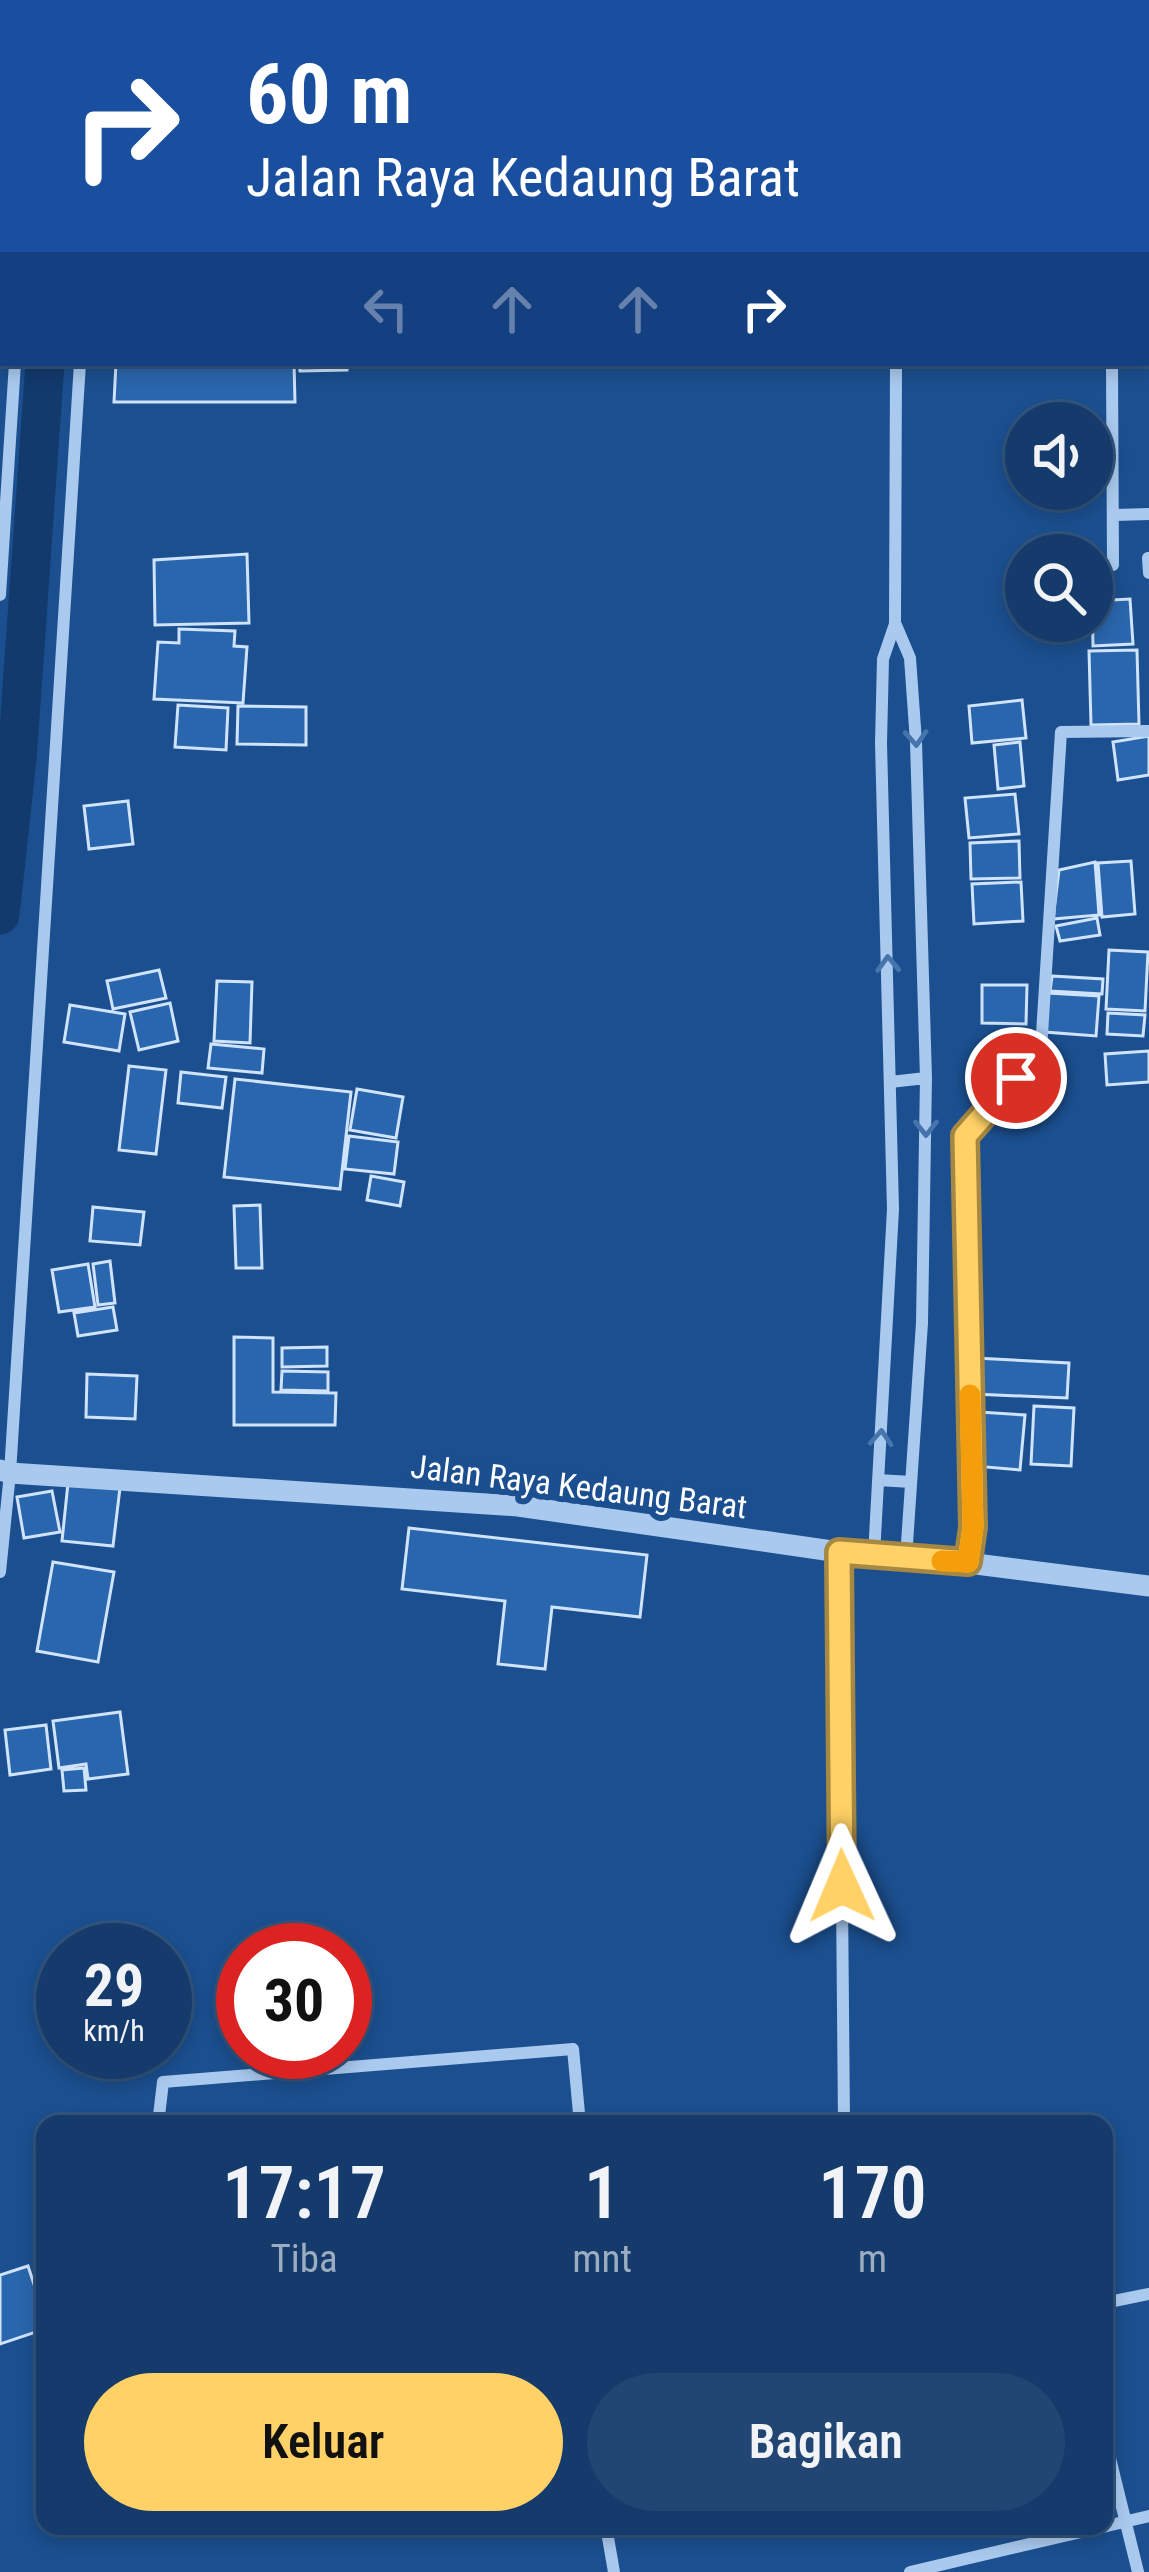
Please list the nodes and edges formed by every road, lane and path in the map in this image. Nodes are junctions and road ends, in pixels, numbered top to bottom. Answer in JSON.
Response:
{"nodes":[{"id":1,"x":16,"y":366,"type":"edge"},
{"id":2,"x":80,"y":366,"type":"edge"},
{"id":3,"x":896,"y":366,"type":"edge"},
{"id":4,"x":1112,"y":366,"type":"edge"},
{"id":5,"x":1115,"y":514,"type":"junction"},
{"id":6,"x":1149,"y":514,"type":"edge"},
{"id":7,"x":1148,"y":558,"type":"edge"},
{"id":8,"x":1113,"y":565,"type":"dead end"},
{"id":9,"x":1149,"y":573,"type":"edge"},
{"id":10,"x":0,"y":595,"type":"edge"},
{"id":11,"x":896,"y":624,"type":"junction"},
{"id":12,"x":1149,"y":731,"type":"edge"},
{"id":13,"x":926,"y":1078,"type":"junction"},
{"id":14,"x":890,"y":1082,"type":"junction"},
{"id":15,"x":5,"y":1472,"type":"edge"},
{"id":16,"x":878,"y":1480,"type":"junction"},
{"id":17,"x":911,"y":1482,"type":"junction"},
{"id":18,"x":839,"y":1552,"type":"junction"},
{"id":19,"x":874,"y":1555,"type":"junction"},
{"id":20,"x":906,"y":1558,"type":"junction"},
{"id":21,"x":968,"y":1562,"type":"junction"},
{"id":22,"x":0,"y":1572,"type":"edge"},
{"id":23,"x":1149,"y":1586,"type":"edge"},
{"id":24,"x":159,"y":2115,"type":"edge"},
{"id":25,"x":579,"y":2115,"type":"edge"},
{"id":26,"x":844,"y":2115,"type":"edge"},
{"id":27,"x":1149,"y":2294,"type":"edge"},
{"id":28,"x":1113,"y":2301,"type":"edge"},
{"id":29,"x":1113,"y":2470,"type":"edge"},
{"id":30,"x":1149,"y":2516,"type":"edge"},
{"id":31,"x":1126,"y":2522,"type":"junction"},
{"id":32,"x":1113,"y":2525,"type":"edge"},
{"id":33,"x":608,"y":2535,"type":"edge"},
{"id":34,"x":1070,"y":2535,"type":"edge"},
{"id":35,"x":614,"y":2572,"type":"edge"},
{"id":36,"x":910,"y":2572,"type":"edge"},
{"id":37,"x":1138,"y":2572,"type":"edge"}],
"edges":[{"from":1,"to":10,"type":"street"},
{"from":2,"to":15,"type":"street"},
{"from":3,"to":11,"type":"street"},
{"from":4,"to":5,"type":"street"},
{"from":5,"to":6,"type":"street"},
{"from":5,"to":8,"type":"street"},
{"from":7,"to":9,"type":"street"},
{"from":11,"to":13,"type":"street","one_way":true},
{"from":14,"to":11,"type":"street","one_way":true},
{"from":12,"to":21,"type":"street"},
{"from":13,"to":14,"type":"street"},
{"from":13,"to":17,"type":"street","one_way":true},
{"from":16,"to":14,"type":"street","one_way":true},
{"from":15,"to":18,"type":"street","name":"Jalan Raya Kedaung Barat"},
{"from":15,"to":22,"type":"street"},
{"from":16,"to":17,"type":"street"},
{"from":16,"to":19,"type":"street"},
{"from":17,"to":20,"type":"street"},
{"from":18,"to":19,"type":"street","name":"Jalan Raya Kedaung Barat"},
{"from":18,"to":26,"type":"street"},
{"from":19,"to":20,"type":"street","name":"Jalan Raya Kedaung Barat"},
{"from":20,"to":21,"type":"street","name":"Jalan Raya Kedaung Barat"},
{"from":21,"to":23,"type":"street","name":"Jalan Raya Kedaung Barat"},
{"from":24,"to":25,"type":"street"},
{"from":27,"to":28,"type":"street"},
{"from":29,"to":31,"type":"street"},
{"from":30,"to":31,"type":"street"},
{"from":31,"to":32,"type":"street"},
{"from":31,"to":37,"type":"street"},
{"from":33,"to":35,"type":"street"},
{"from":34,"to":36,"type":"street"}]}
